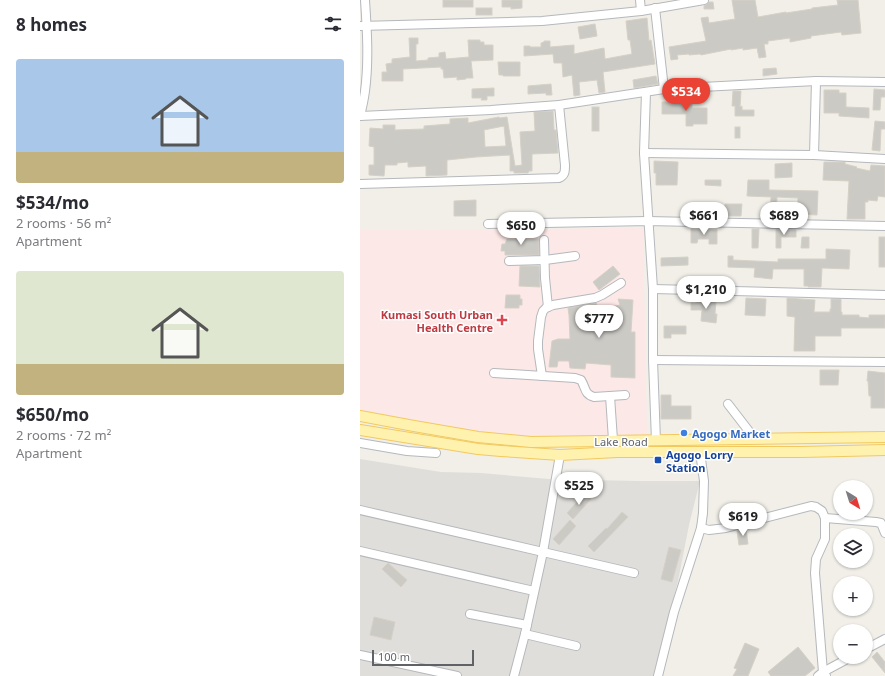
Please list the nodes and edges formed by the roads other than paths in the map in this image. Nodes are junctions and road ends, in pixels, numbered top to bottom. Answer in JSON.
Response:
{"nodes":[{"id":1,"x":365,"y":0,"type":"edge"},
{"id":2,"x":640,"y":0,"type":"edge"},
{"id":3,"x":704,"y":0,"type":"edge"},
{"id":4,"x":655,"y":8,"type":"junction"},
{"id":5,"x":641,"y":11,"type":"junction"},
{"id":6,"x":363,"y":26,"type":"edge"},
{"id":7,"x":816,"y":81,"type":"junction"},
{"id":8,"x":885,"y":82,"type":"edge"},
{"id":9,"x":664,"y":89,"type":"junction"},
{"id":10,"x":646,"y":92,"type":"junction"},
{"id":11,"x":559,"y":105,"type":"junction"},
{"id":12,"x":360,"y":116,"type":"edge"},
{"id":13,"x":644,"y":153,"type":"junction"},
{"id":14,"x":814,"y":155,"type":"junction"},
{"id":15,"x":885,"y":159,"type":"edge"},
{"id":16,"x":360,"y":184,"type":"edge"},
{"id":17,"x":648,"y":221,"type":"junction"},
{"id":18,"x":488,"y":224,"type":"dead end"},
{"id":19,"x":885,"y":226,"type":"edge"},
{"id":20,"x":544,"y":240,"type":"dead end"},
{"id":21,"x":575,"y":256,"type":"dead end"},
{"id":22,"x":545,"y":260,"type":"junction"},
{"id":23,"x":508,"y":261,"type":"dead end"},
{"id":24,"x":620,"y":283,"type":"dead end"},
{"id":25,"x":653,"y":289,"type":"junction"},
{"id":26,"x":885,"y":295,"type":"edge"},
{"id":27,"x":548,"y":307,"type":"junction"},
{"id":28,"x":652,"y":360,"type":"junction"},
{"id":29,"x":885,"y":362,"type":"edge"},
{"id":30,"x":494,"y":373,"type":"dead end"},
{"id":31,"x":542,"y":376,"type":"junction"},
{"id":32,"x":625,"y":395,"type":"dead end"},
{"id":33,"x":610,"y":396,"type":"junction"},
{"id":34,"x":728,"y":404,"type":"dead end"},
{"id":35,"x":360,"y":416,"type":"edge"},
{"id":36,"x":360,"y":430,"type":"edge"},
{"id":37,"x":885,"y":437,"type":"edge"},
{"id":38,"x":755,"y":439,"type":"junction"},
{"id":39,"x":613,"y":440,"type":"junction"},
{"id":40,"x":656,"y":441,"type":"junction"},
{"id":41,"x":360,"y":443,"type":"edge"},
{"id":42,"x":885,"y":450,"type":"edge"},
{"id":43,"x":700,"y":452,"type":"junction"},
{"id":44,"x":436,"y":453,"type":"dead end"},
{"id":45,"x":560,"y":455,"type":"junction"},
{"id":46,"x":360,"y":510,"type":"edge"},
{"id":47,"x":825,"y":518,"type":"junction"},
{"id":48,"x":701,"y":528,"type":"junction"},
{"id":49,"x":885,"y":533,"type":"edge"},
{"id":50,"x":360,"y":551,"type":"edge"},
{"id":51,"x":543,"y":552,"type":"junction"},
{"id":52,"x":634,"y":573,"type":"dead end"},
{"id":53,"x":534,"y":591,"type":"junction"},
{"id":54,"x":470,"y":614,"type":"dead end"},
{"id":55,"x":526,"y":629,"type":"junction"},
{"id":56,"x":885,"y":639,"type":"edge"},
{"id":57,"x":873,"y":645,"type":"edge"},
{"id":58,"x":576,"y":646,"type":"dead end"},
{"id":59,"x":360,"y":655,"type":"edge"},
{"id":60,"x":840,"y":664,"type":"edge"},
{"id":61,"x":822,"y":675,"type":"edge"},
{"id":62,"x":457,"y":676,"type":"edge"},
{"id":63,"x":514,"y":676,"type":"edge"},
{"id":64,"x":658,"y":676,"type":"edge"}],
"edges":[{"from":1,"to":6,"type":"street"},
{"from":2,"to":5,"type":"street"},
{"from":3,"to":4,"type":"street"},
{"from":4,"to":5,"type":"street"},
{"from":4,"to":9,"type":"street"},
{"from":5,"to":6,"type":"street"},
{"from":6,"to":12,"type":"street"},
{"from":7,"to":8,"type":"street"},
{"from":7,"to":9,"type":"street"},
{"from":7,"to":14,"type":"street"},
{"from":9,"to":10,"type":"street"},
{"from":10,"to":11,"type":"street"},
{"from":10,"to":13,"type":"street"},
{"from":11,"to":12,"type":"street"},
{"from":11,"to":16,"type":"street"},
{"from":13,"to":14,"type":"street"},
{"from":13,"to":17,"type":"street"},
{"from":14,"to":15,"type":"street"},
{"from":17,"to":18,"type":"street"},
{"from":17,"to":19,"type":"street"},
{"from":17,"to":25,"type":"street"},
{"from":20,"to":22,"type":"street"},
{"from":21,"to":22,"type":"street"},
{"from":22,"to":23,"type":"street"},
{"from":22,"to":27,"type":"street"},
{"from":24,"to":27,"type":"street"},
{"from":25,"to":26,"type":"street"},
{"from":25,"to":28,"type":"street"},
{"from":27,"to":31,"type":"street"},
{"from":28,"to":29,"type":"street"},
{"from":28,"to":40,"type":"street"},
{"from":30,"to":31,"type":"street"},
{"from":31,"to":33,"type":"street"},
{"from":32,"to":33,"type":"street"},
{"from":33,"to":39,"type":"street"},
{"from":34,"to":38,"type":"street"},
{"from":35,"to":39,"type":"main road","name":"Lake Road"},
{"from":36,"to":45,"type":"main road","name":"Lake Road"},
{"from":37,"to":38,"type":"main road","name":"Lake Road"},
{"from":38,"to":40,"type":"main road","name":"Lake Road"},
{"from":39,"to":40,"type":"main road","name":"Lake Road"},
{"from":41,"to":44,"type":"street"},
{"from":42,"to":43,"type":"main road","name":"Lake Road"},
{"from":43,"to":45,"type":"main road","name":"Lake Road"},
{"from":43,"to":48,"type":"street"},
{"from":45,"to":51,"type":"street"},
{"from":46,"to":51,"type":"street"},
{"from":47,"to":48,"type":"street"},
{"from":47,"to":49,"type":"street"},
{"from":47,"to":61,"type":"street"},
{"from":48,"to":64,"type":"street"},
{"from":50,"to":53,"type":"street"},
{"from":51,"to":52,"type":"street"},
{"from":51,"to":53,"type":"street"},
{"from":53,"to":55,"type":"street"},
{"from":54,"to":55,"type":"street"},
{"from":55,"to":58,"type":"street"},
{"from":55,"to":63,"type":"street"},
{"from":56,"to":57,"type":"street"},
{"from":59,"to":62,"type":"street"},
{"from":60,"to":61,"type":"street"}]}
